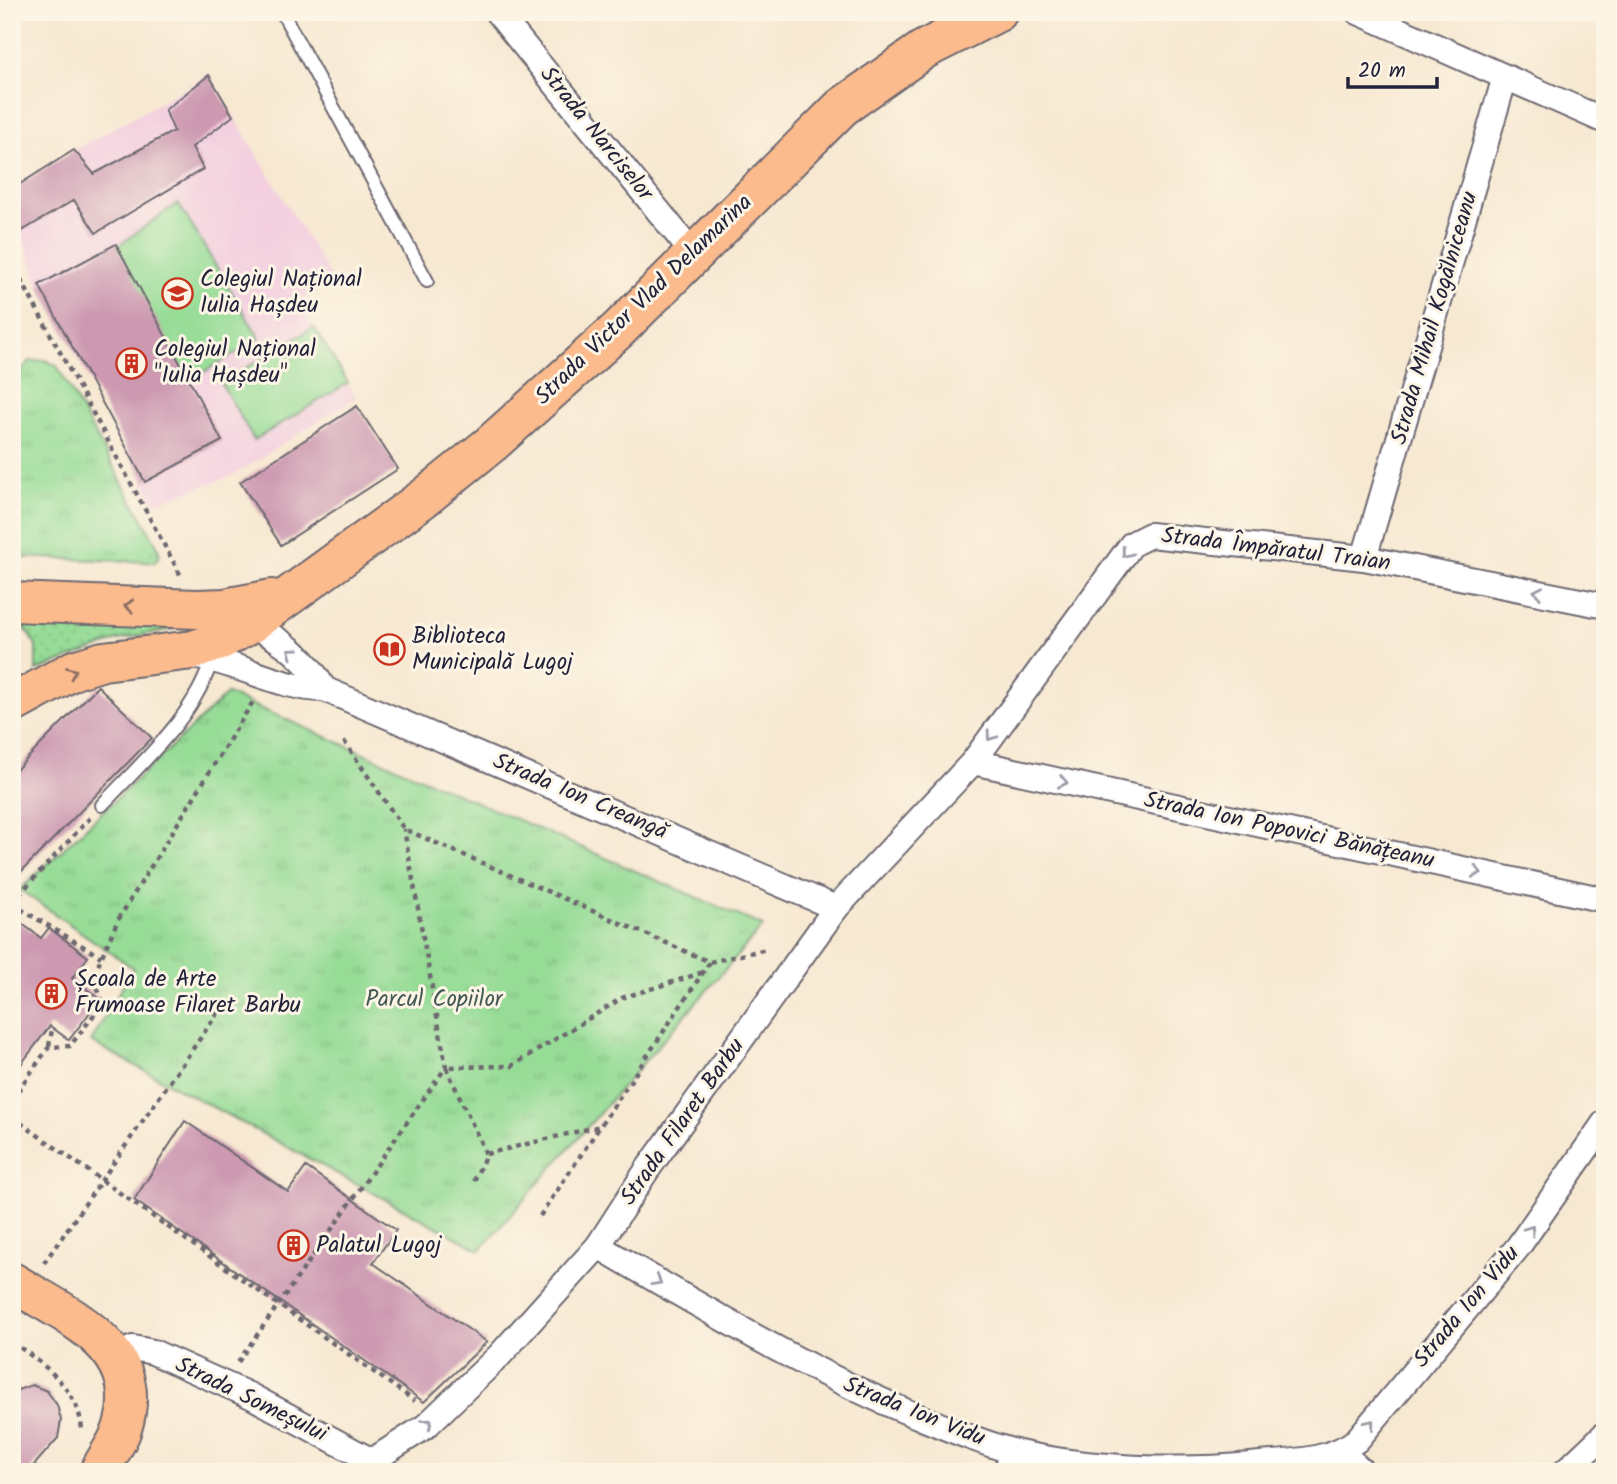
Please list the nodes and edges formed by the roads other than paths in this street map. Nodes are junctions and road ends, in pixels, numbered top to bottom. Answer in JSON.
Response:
{"nodes":[{"id":1,"x":282,"y":12,"type":"edge"},
{"id":2,"x":497,"y":12,"type":"edge"},
{"id":3,"x":998,"y":12,"type":"edge"},
{"id":4,"x":1357,"y":12,"type":"edge"},
{"id":5,"x":1505,"y":77,"type":"junction"},
{"id":6,"x":1605,"y":121,"type":"edge"},
{"id":7,"x":695,"y":256,"type":"junction"},
{"id":8,"x":427,"y":281,"type":"dead end"},
{"id":9,"x":1364,"y":558,"type":"junction"},
{"id":10,"x":190,"y":594,"type":"junction"},
{"id":11,"x":291,"y":594,"type":"junction"},
{"id":12,"x":12,"y":602,"type":"edge"},
{"id":13,"x":1605,"y":606,"type":"edge"},
{"id":14,"x":250,"y":624,"type":"junction"},
{"id":15,"x":214,"y":650,"type":"junction"},
{"id":16,"x":324,"y":689,"type":"junction"},
{"id":17,"x":12,"y":704,"type":"edge"},
{"id":18,"x":973,"y":762,"type":"junction"},
{"id":19,"x":102,"y":805,"type":"road end"},
{"id":20,"x":1605,"y":900,"type":"edge"},
{"id":21,"x":836,"y":908,"type":"junction"},
{"id":22,"x":1605,"y":1122,"type":"edge"},
{"id":23,"x":598,"y":1247,"type":"junction"},
{"id":24,"x":26,"y":1276,"type":"edge"},
{"id":25,"x":116,"y":1356,"type":"junction"},
{"id":26,"x":1605,"y":1434,"type":"edge"},
{"id":27,"x":1341,"y":1452,"type":"junction"},
{"id":28,"x":1010,"y":1462,"type":"edge"},
{"id":29,"x":375,"y":1466,"type":"edge"},
{"id":30,"x":99,"y":1472,"type":"edge"},
{"id":31,"x":1363,"y":1472,"type":"edge"},
{"id":32,"x":1565,"y":1472,"type":"edge"}],
"edges":[{"from":1,"to":8,"type":"lane"},
{"from":2,"to":7,"type":"street","name":"Strada Narciselor"},
{"from":3,"to":7,"type":"main road","name":"Strada Victor Vlad Delamarina"},
{"from":4,"to":5,"type":"street"},
{"from":5,"to":6,"type":"street"},
{"from":5,"to":9,"type":"street","name":"Strada Mihail Kogălniceanu"},
{"from":7,"to":11,"type":"main road","name":"Strada Victor Vlad Delamarina"},
{"from":13,"to":9,"type":"street","name":"Strada Împăratul Traian","one_way":true},
{"from":9,"to":18,"type":"street","name":"Strada Împăratul Traian","one_way":true},
{"from":10,"to":11,"type":"main road","name":"Strada Victor Vlad Delamarina"},
{"from":10,"to":12,"type":"main road","name":"Strada Victor Vlad Delamarina","one_way":true},
{"from":10,"to":14,"type":"street","name":"Strada Ion Creangă"},
{"from":11,"to":14,"type":"main road","name":"Strada Victor Vlad Delamarina"},
{"from":14,"to":15,"type":"main road","name":"Strada Victor Vlad Delamarina"},
{"from":16,"to":14,"type":"street","name":"Strada Ion Creangă","one_way":true},
{"from":15,"to":16,"type":"street","name":"Strada Ion Creangă"},
{"from":17,"to":15,"type":"main road","name":"Strada Victor Vlad Delamarina","one_way":true},
{"from":15,"to":19,"type":"lane"},
{"from":16,"to":21,"type":"street","name":"Strada Ion Creangă"},
{"from":18,"to":20,"type":"street","name":"Strada Ion Popovici Bănățeanu","one_way":true},
{"from":18,"to":21,"type":"street","name":"Strada Filaret Barbu"},
{"from":21,"to":23,"type":"street","name":"Strada Filaret Barbu"},
{"from":27,"to":22,"type":"street","name":"Strada Ion Vidu","one_way":true},
{"from":23,"to":28,"type":"street","name":"Strada Ion Vidu","one_way":true},
{"from":29,"to":23,"type":"street","name":"Strada Filaret Barbu","one_way":true},
{"from":24,"to":25,"type":"main road"},
{"from":25,"to":29,"type":"street","name":"Strada Someșului"},
{"from":25,"to":30,"type":"main road"},
{"from":26,"to":32,"type":"street"},
{"from":27,"to":28,"type":"street","name":"Strada Ion Vidu"},
{"from":27,"to":31,"type":"street"}]}
